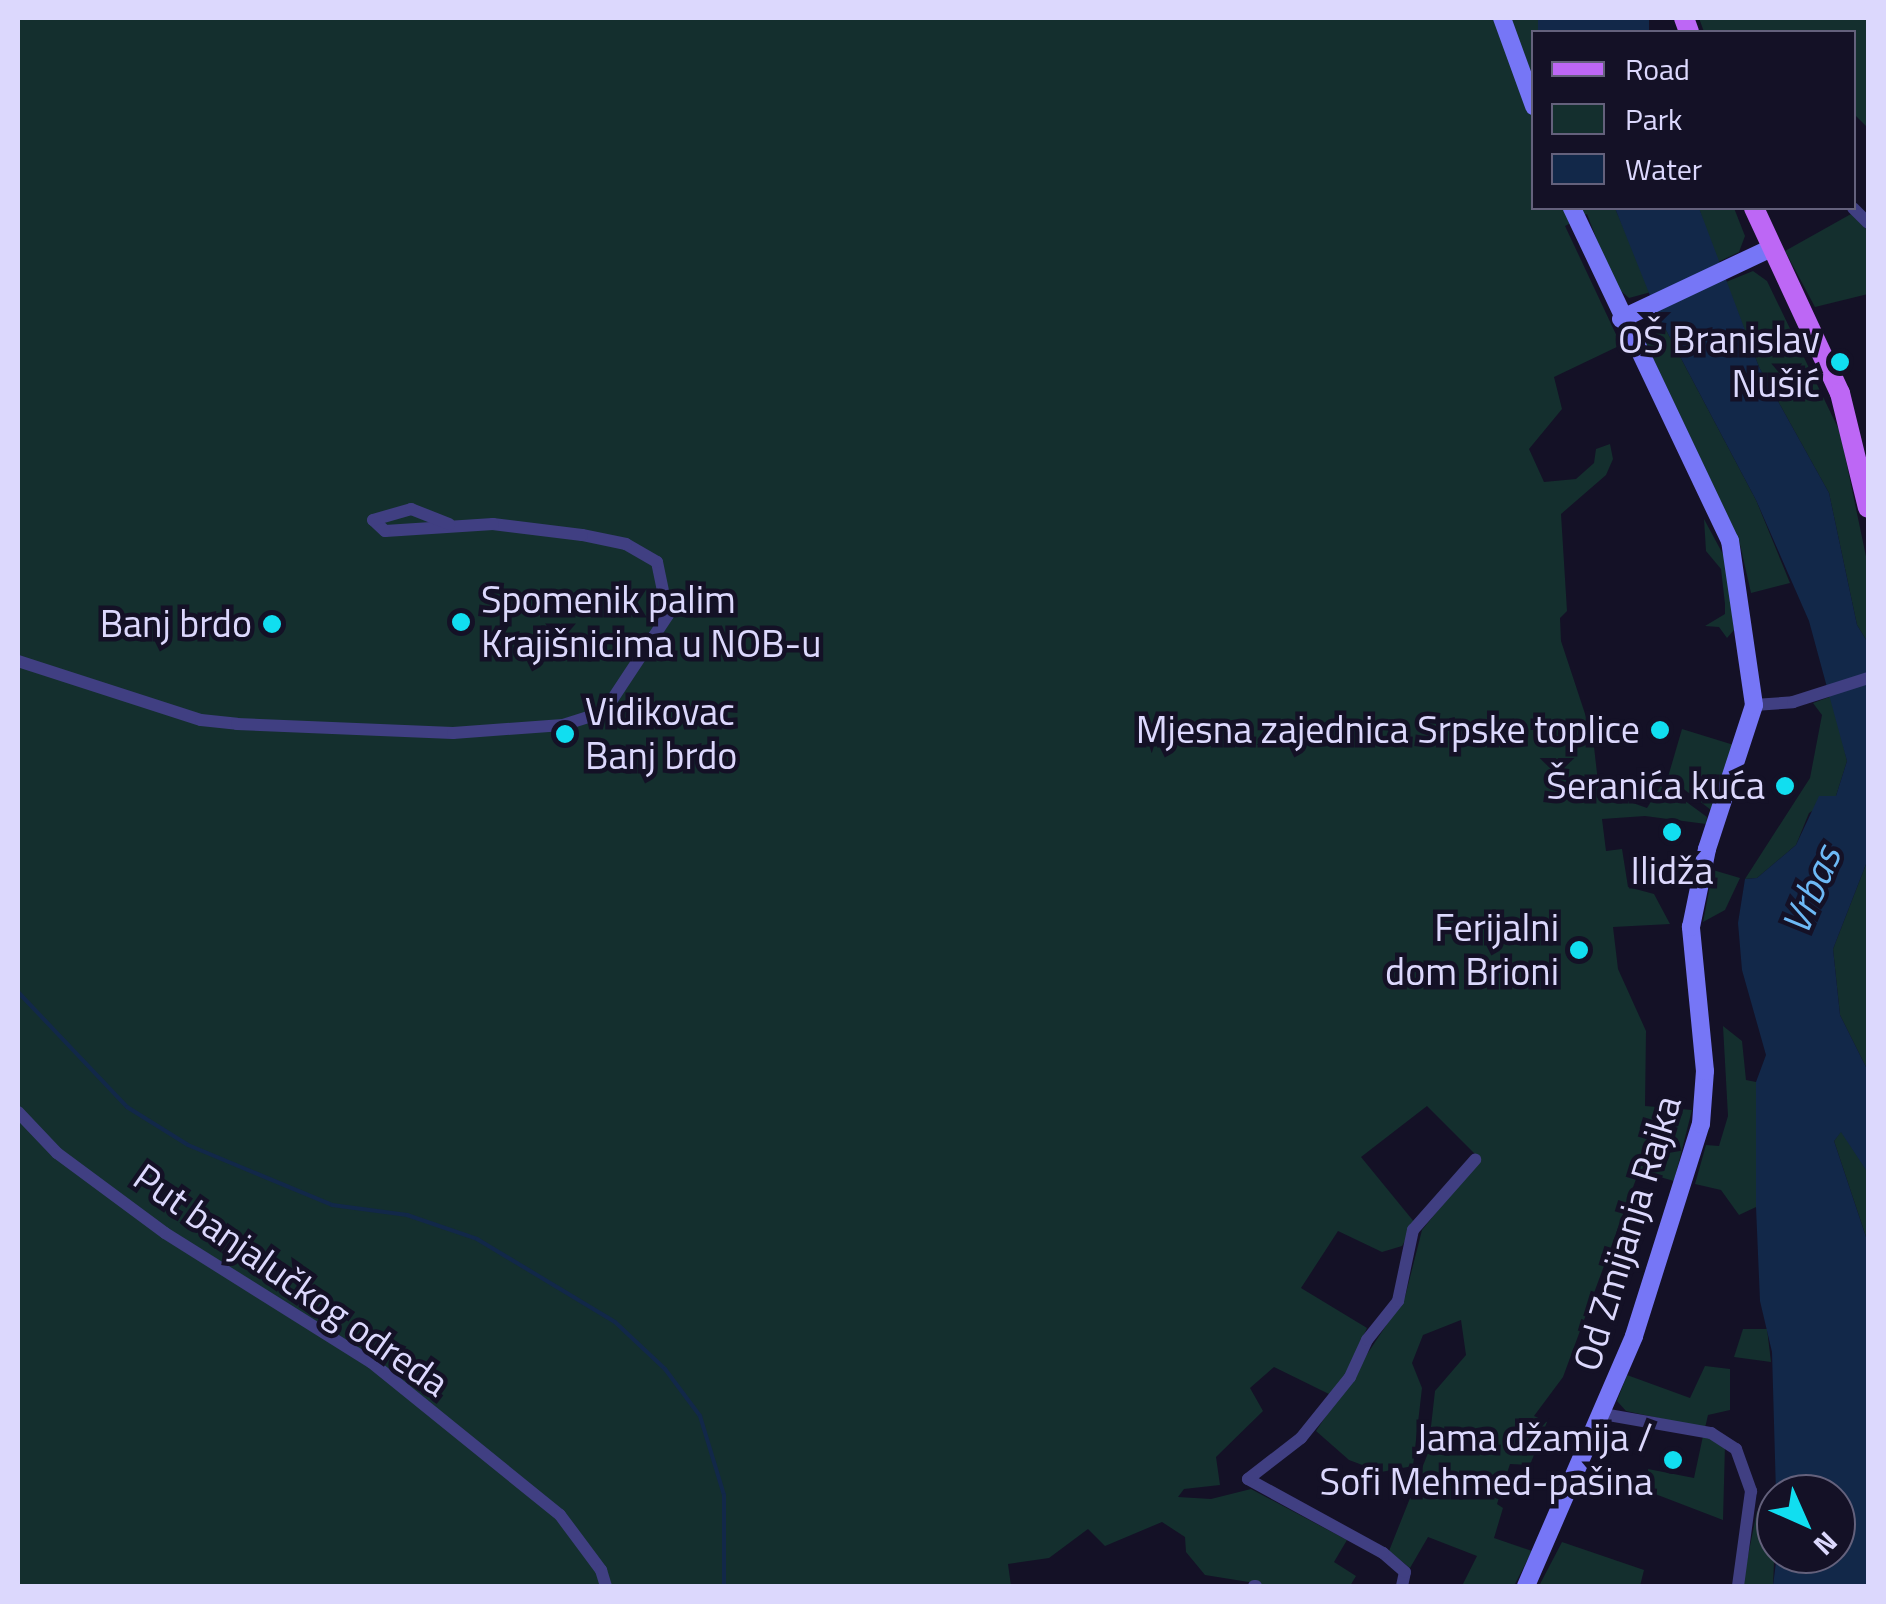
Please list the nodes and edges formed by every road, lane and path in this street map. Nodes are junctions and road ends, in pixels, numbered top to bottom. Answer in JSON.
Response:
{"nodes":[{"id":1,"x":1502,"y":18,"type":"edge"},
{"id":2,"x":1531,"y":98,"type":"edge"},
{"id":3,"x":1573,"y":210,"type":"edge"},
{"id":4,"x":1755,"y":210,"type":"edge"},
{"id":5,"x":1770,"y":248,"type":"junction"},
{"id":6,"x":1621,"y":319,"type":"junction"},
{"id":7,"x":1868,"y":508,"type":"edge"},
{"id":8,"x":449,"y":524,"type":"junction"},
{"id":9,"x":18,"y":661,"type":"edge"},
{"id":10,"x":1868,"y":678,"type":"edge"},
{"id":11,"x":1754,"y":706,"type":"junction"},
{"id":12,"x":18,"y":1112,"type":"edge"},
{"id":13,"x":1475,"y":1160,"type":"dead end"},
{"id":14,"x":1603,"y":1414,"type":"junction"},
{"id":15,"x":606,"y":1586,"type":"edge"},
{"id":16,"x":1402,"y":1586,"type":"edge"},
{"id":17,"x":1526,"y":1586,"type":"edge"},
{"id":18,"x":1738,"y":1586,"type":"edge"}],
"edges":[{"from":1,"to":2,"type":"street"},
{"from":3,"to":6,"type":"street","name":"Od Zmijanja Rajka"},
{"from":4,"to":5,"type":"main road"},
{"from":5,"to":6,"type":"street"},
{"from":5,"to":7,"type":"main road"},
{"from":6,"to":11,"type":"street","name":"Od Zmijanja Rajka"},
{"from":8,"to":8,"type":"street"},
{"from":8,"to":9,"type":"street"},
{"from":10,"to":11,"type":"street"},
{"from":11,"to":14,"type":"street","name":"Od Zmijanja Rajka"},
{"from":12,"to":15,"type":"street","name":"Put banjalučkog odreda"},
{"from":13,"to":16,"type":"street"},
{"from":14,"to":17,"type":"street","name":"Od Zmijanja Rajka"},
{"from":14,"to":18,"type":"street"}]}
